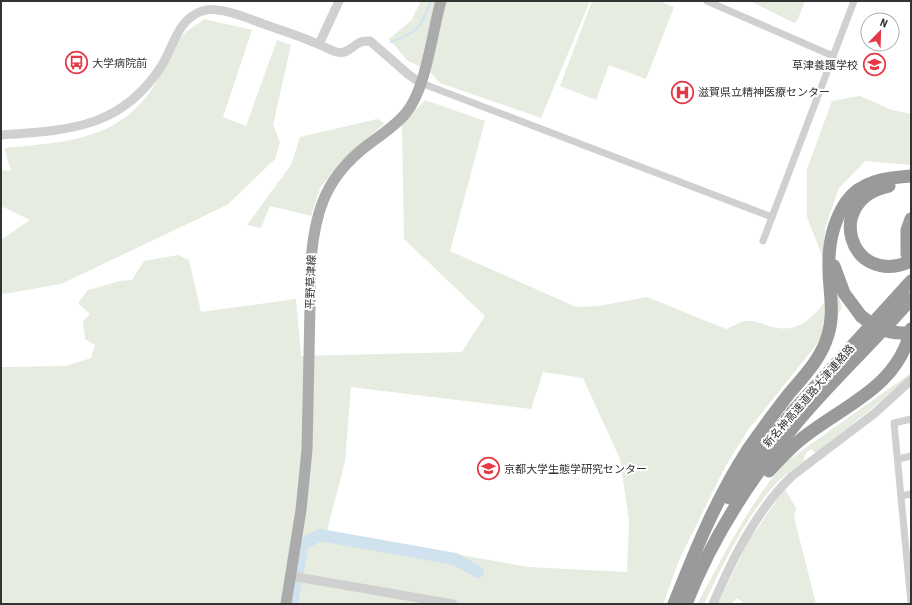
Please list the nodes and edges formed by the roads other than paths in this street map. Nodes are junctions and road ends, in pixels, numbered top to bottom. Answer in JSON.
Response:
{"nodes":[{"id":1,"x":339,"y":1,"type":"edge"},
{"id":2,"x":441,"y":1,"type":"edge"},
{"id":3,"x":706,"y":1,"type":"edge"},
{"id":4,"x":854,"y":1,"type":"edge"},
{"id":5,"x":319,"y":44,"type":"junction"},
{"id":6,"x":833,"y":56,"type":"junction"},
{"id":7,"x":422,"y":82,"type":"junction"},
{"id":8,"x":1,"y":135,"type":"edge"},
{"id":9,"x":911,"y":176,"type":"edge"},
{"id":10,"x":911,"y":184,"type":"edge"},
{"id":11,"x":772,"y":217,"type":"junction"},
{"id":12,"x":911,"y":218,"type":"edge"},
{"id":13,"x":832,"y":238,"type":"junction"},
{"id":14,"x":763,"y":240,"type":"dead end"},
{"id":15,"x":909,"y":258,"type":"edge"},
{"id":16,"x":911,"y":281,"type":"edge"},
{"id":17,"x":911,"y":299,"type":"edge"},
{"id":18,"x":911,"y":330,"type":"edge"},
{"id":19,"x":911,"y":380,"type":"edge"},
{"id":20,"x":911,"y":419,"type":"edge"},
{"id":21,"x":911,"y":456,"type":"edge"},
{"id":22,"x":898,"y":459,"type":"junction"},
{"id":23,"x":911,"y":494,"type":"edge"},
{"id":24,"x":901,"y":496,"type":"junction"},
{"id":25,"x":908,"y":532,"type":"edge"},
{"id":26,"x":910,"y":569,"type":"edge"},
{"id":27,"x":292,"y":576,"type":"junction"},
{"id":28,"x":911,"y":603,"type":"edge"},
{"id":29,"x":286,"y":604,"type":"edge"},
{"id":30,"x":452,"y":604,"type":"edge"},
{"id":31,"x":674,"y":604,"type":"edge"},
{"id":32,"x":687,"y":604,"type":"edge"},
{"id":33,"x":713,"y":604,"type":"edge"}],
"edges":[{"from":1,"to":5,"type":"street"},
{"from":2,"to":7,"type":"main road","name":"平野草津線"},
{"from":3,"to":6,"type":"street"},
{"from":4,"to":6,"type":"street"},
{"from":5,"to":7,"type":"street"},
{"from":5,"to":8,"type":"street"},
{"from":6,"to":11,"type":"street"},
{"from":7,"to":11,"type":"street"},
{"from":7,"to":27,"type":"main road","name":"平野草津線"},
{"from":9,"to":13,"type":"highway"},
{"from":10,"to":15,"type":"highway"},
{"from":11,"to":14,"type":"street"},
{"from":12,"to":15,"type":"highway"},
{"from":13,"to":18,"type":"highway","bridge":true},
{"from":13,"to":31,"type":"highway"},
{"from":16,"to":31,"type":"highway","name":"新名神高速道路大津連絡路"},
{"from":17,"to":32,"type":"highway","name":"新名神高速道路大津連絡路"},
{"from":18,"to":32,"type":"highway"},
{"from":19,"to":33,"type":"street"},
{"from":20,"to":22,"type":"street"},
{"from":21,"to":22,"type":"street"},
{"from":22,"to":24,"type":"street"},
{"from":23,"to":24,"type":"street"},
{"from":24,"to":25,"type":"street"},
{"from":25,"to":26,"type":"street"},
{"from":26,"to":28,"type":"street"},
{"from":27,"to":29,"type":"main road","name":"平野草津線"},
{"from":27,"to":30,"type":"street"}]}
